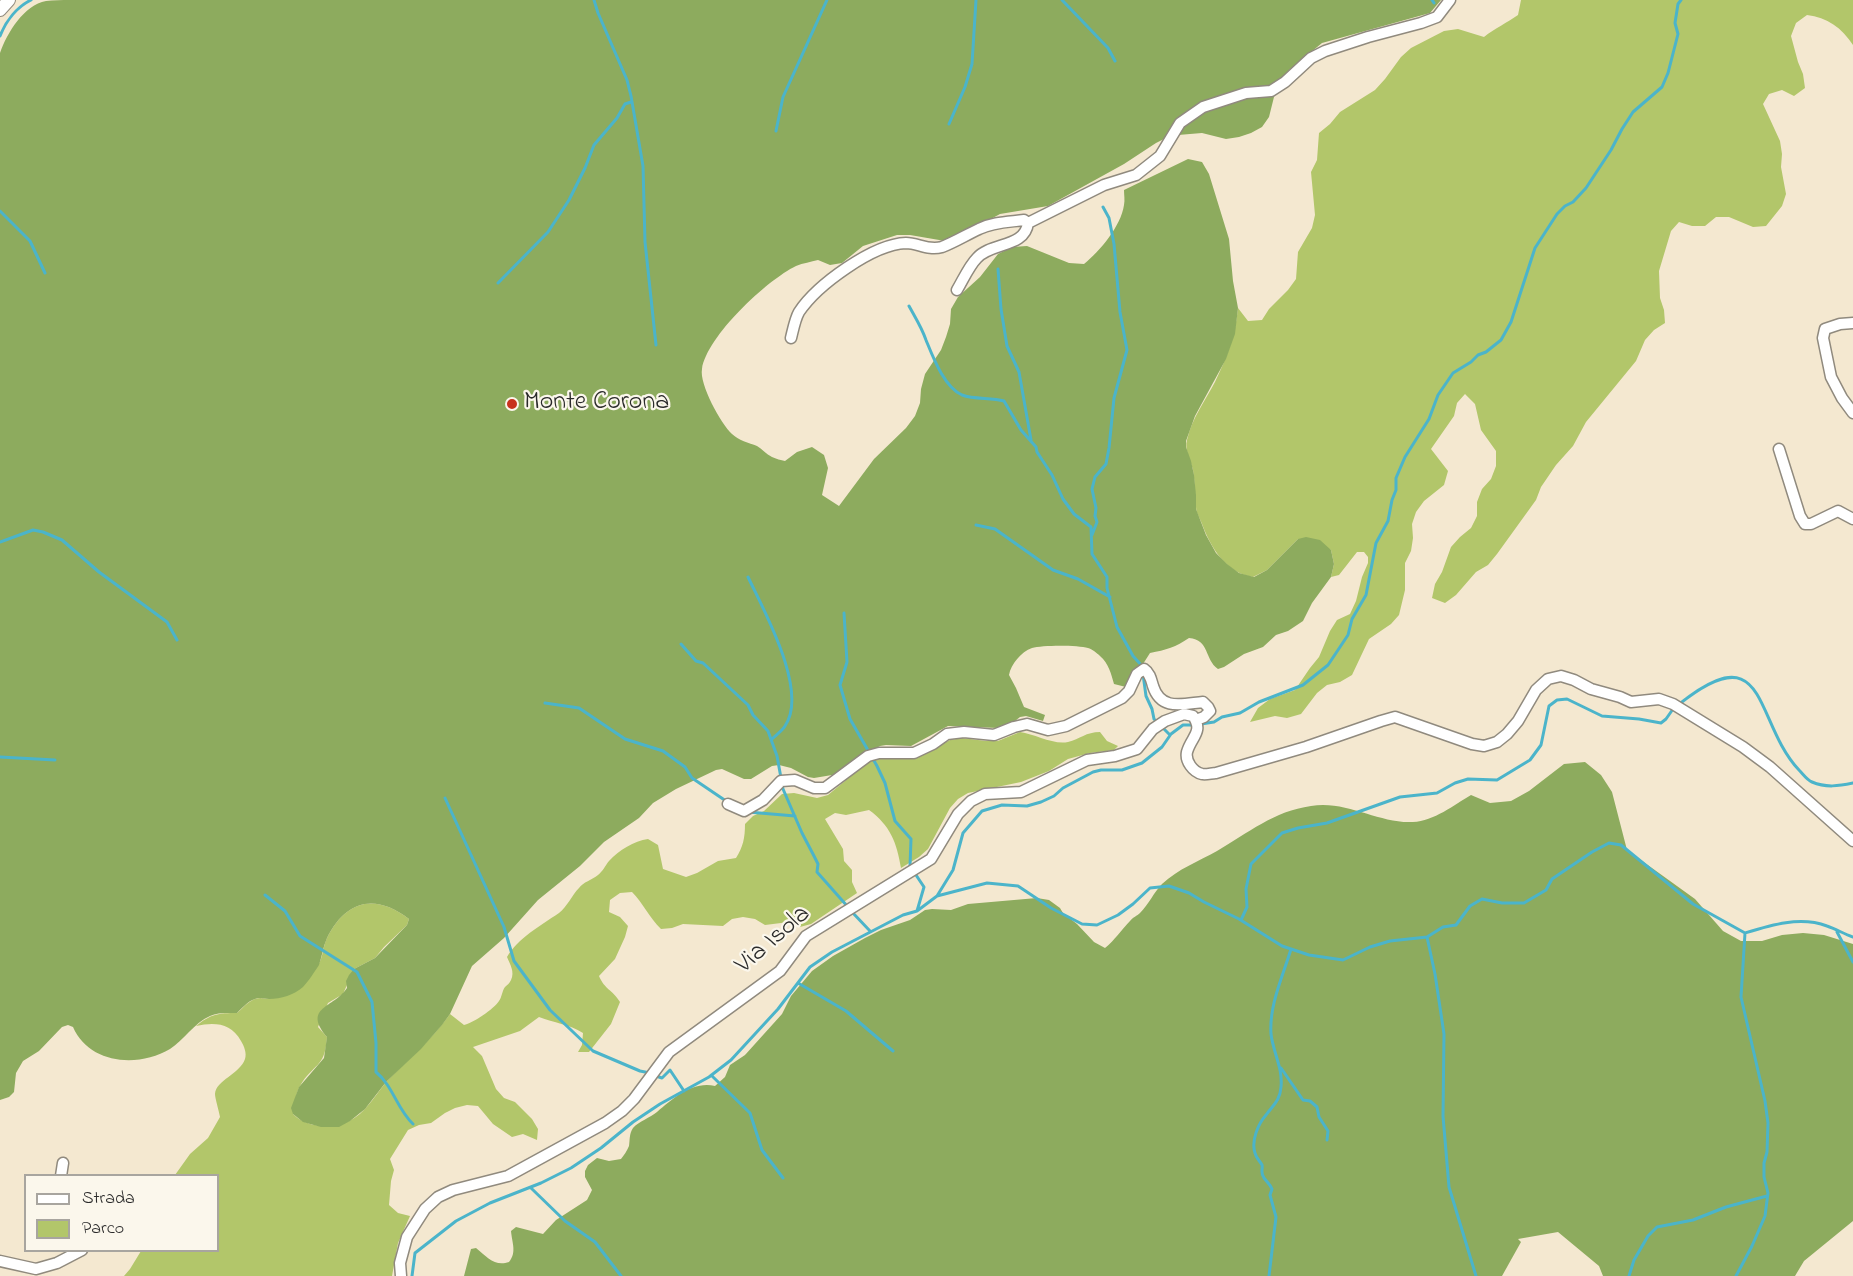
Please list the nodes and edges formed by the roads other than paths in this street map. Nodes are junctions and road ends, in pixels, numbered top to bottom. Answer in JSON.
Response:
{"nodes":[{"id":1,"x":9,"y":0,"type":"edge"},
{"id":2,"x":1450,"y":0,"type":"edge"},
{"id":3,"x":0,"y":10,"type":"edge"},
{"id":4,"x":1028,"y":223,"type":"junction"},
{"id":5,"x":957,"y":290,"type":"dead end"},
{"id":6,"x":1853,"y":323,"type":"edge"},
{"id":7,"x":791,"y":338,"type":"dead end"},
{"id":8,"x":1853,"y":413,"type":"edge"},
{"id":9,"x":1779,"y":449,"type":"dead end"},
{"id":10,"x":1853,"y":519,"type":"edge"},
{"id":11,"x":1196,"y":720,"type":"junction"},
{"id":12,"x":728,"y":804,"type":"dead end"},
{"id":13,"x":1853,"y":841,"type":"edge"},
{"id":14,"x":63,"y":1162,"type":"dead end"},
{"id":15,"x":62,"y":1174,"type":"edge"},
{"id":16,"x":80,"y":1252,"type":"edge"},
{"id":17,"x":0,"y":1261,"type":"edge"},
{"id":18,"x":401,"y":1276,"type":"edge"}],
"edges":[{"from":1,"to":3,"type":"main road"},
{"from":2,"to":4,"type":"street"},
{"from":4,"to":5,"type":"street"},
{"from":4,"to":7,"type":"street"},
{"from":6,"to":8,"type":"street"},
{"from":9,"to":10,"type":"street"},
{"from":11,"to":12,"type":"street"},
{"from":11,"to":13,"type":"street"},
{"from":11,"to":18,"type":"street","name":"Via Isola"},
{"from":14,"to":15,"type":"street"},
{"from":16,"to":17,"type":"street"}]}
